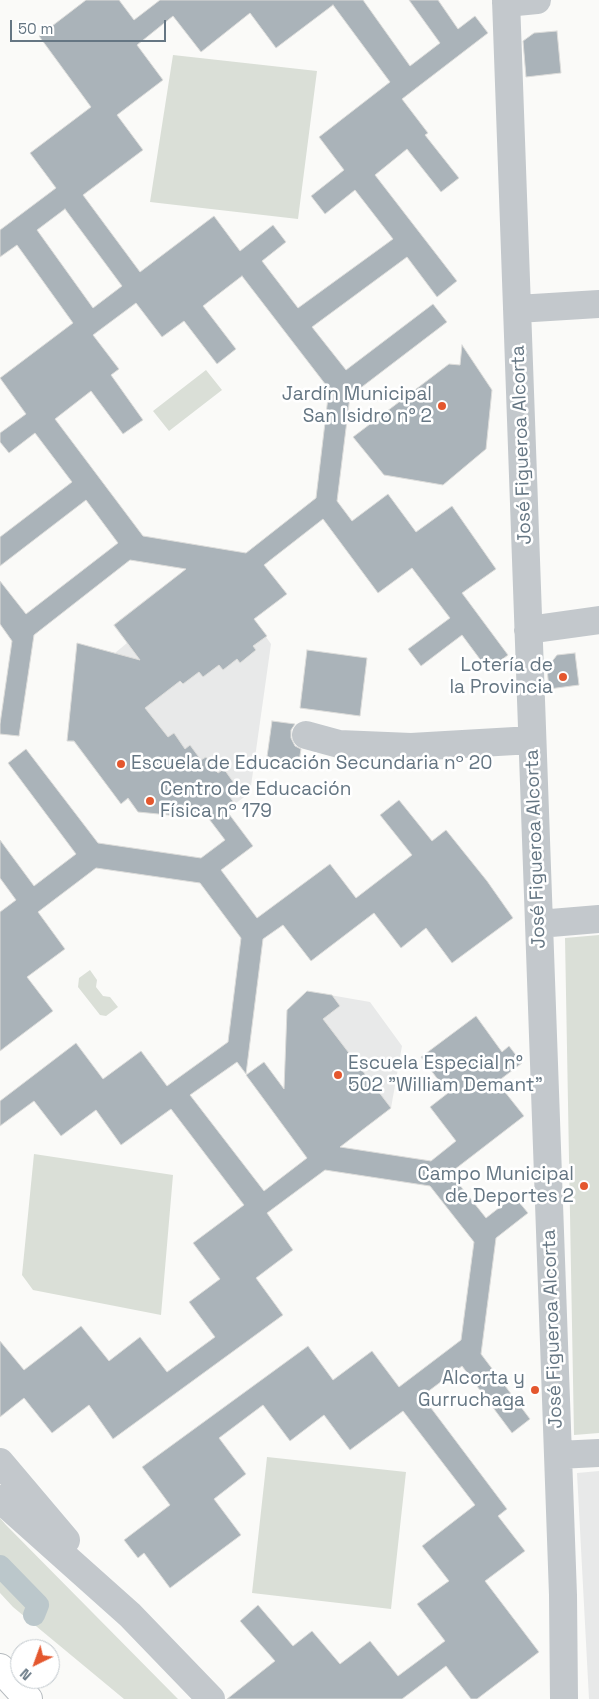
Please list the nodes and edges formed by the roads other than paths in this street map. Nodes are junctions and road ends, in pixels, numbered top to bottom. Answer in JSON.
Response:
{"nodes":[{"id":1,"x":537,"y":0,"type":"edge"},
{"id":2,"x":506,"y":2,"type":"edge"},
{"id":3,"x":599,"y":304,"type":"edge"},
{"id":4,"x":517,"y":309,"type":"junction"},
{"id":5,"x":599,"y":620,"type":"edge"},
{"id":6,"x":528,"y":630,"type":"junction"},
{"id":7,"x":306,"y":735,"type":"dead end"},
{"id":8,"x":532,"y":740,"type":"junction"},
{"id":9,"x":599,"y":919,"type":"edge"},
{"id":10,"x":539,"y":924,"type":"junction"},
{"id":11,"x":599,"y":1453,"type":"edge"},
{"id":12,"x":558,"y":1455,"type":"junction"},
{"id":13,"x":0,"y":1462,"type":"edge"},
{"id":14,"x":0,"y":1499,"type":"edge"},
{"id":15,"x":130,"y":1616,"type":"junction"},
{"id":16,"x":0,"y":1668,"type":"edge"},
{"id":17,"x":28,"y":1699,"type":"edge"},
{"id":18,"x":211,"y":1699,"type":"edge"},
{"id":19,"x":564,"y":1699,"type":"edge"}],
"edges":[{"from":1,"to":2,"type":"street"},
{"from":2,"to":4,"type":"street","name":"José Figueroa Alcorta"},
{"from":3,"to":4,"type":"street"},
{"from":4,"to":6,"type":"street","name":"José Figueroa Alcorta"},
{"from":5,"to":6,"type":"street"},
{"from":6,"to":8,"type":"street","name":"José Figueroa Alcorta"},
{"from":7,"to":8,"type":"street"},
{"from":8,"to":10,"type":"street","name":"José Figueroa Alcorta"},
{"from":9,"to":10,"type":"street"},
{"from":10,"to":12,"type":"street","name":"José Figueroa Alcorta"},
{"from":11,"to":12,"type":"street"},
{"from":12,"to":19,"type":"street","name":"José Figueroa Alcorta"},
{"from":13,"to":15,"type":"street"},
{"from":14,"to":15,"type":"street"},
{"from":15,"to":18,"type":"street"},
{"from":16,"to":17,"type":"highway"}]}
